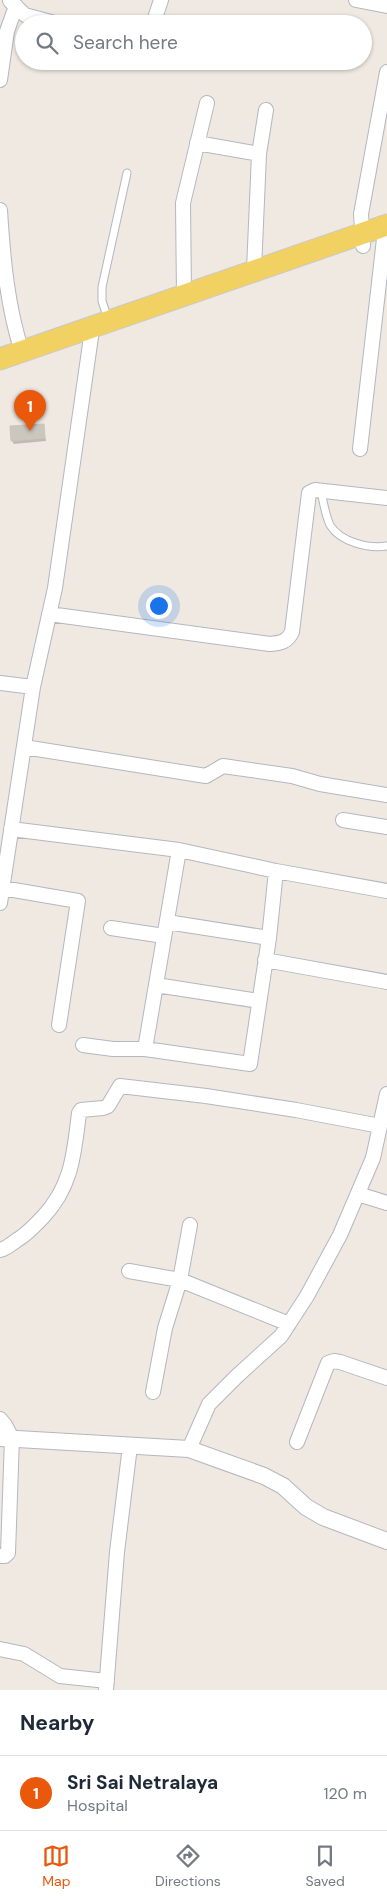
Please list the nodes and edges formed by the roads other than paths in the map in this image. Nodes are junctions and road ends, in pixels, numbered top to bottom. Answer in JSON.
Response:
{"nodes":[{"id":1,"x":161,"y":0,"type":"edge"},
{"id":2,"x":356,"y":0,"type":"edge"},
{"id":3,"x":13,"y":3,"type":"edge"},
{"id":4,"x":387,"y":6,"type":"edge"},
{"id":5,"x":25,"y":15,"type":"edge"},
{"id":6,"x":156,"y":15,"type":"edge"},
{"id":7,"x":387,"y":72,"type":"edge"},
{"id":8,"x":0,"y":80,"type":"edge"},
{"id":9,"x":207,"y":104,"type":"dead end"},
{"id":10,"x":266,"y":110,"type":"dead end"},
{"id":11,"x":197,"y":143,"type":"junction"},
{"id":12,"x":259,"y":154,"type":"junction"},
{"id":13,"x":127,"y":173,"type":"dead end"},
{"id":14,"x":0,"y":210,"type":"edge"},
{"id":15,"x":386,"y":234,"type":"edge"},
{"id":16,"x":362,"y":240,"type":"junction"},
{"id":17,"x":254,"y":270,"type":"junction"},
{"id":18,"x":184,"y":295,"type":"junction"},
{"id":19,"x":4,"y":301,"type":"edge"},
{"id":20,"x":109,"y":321,"type":"junction"},
{"id":21,"x":91,"y":337,"type":"junction"},
{"id":22,"x":22,"y":352,"type":"junction"},
{"id":23,"x":0,"y":359,"type":"edge"},
{"id":24,"x":0,"y":369,"type":"edge"},
{"id":25,"x":360,"y":448,"type":"dead end"},
{"id":26,"x":321,"y":490,"type":"junction"},
{"id":27,"x":387,"y":498,"type":"edge"},
{"id":28,"x":387,"y":546,"type":"edge"},
{"id":29,"x":49,"y":614,"type":"junction"},
{"id":30,"x":0,"y":683,"type":"edge"},
{"id":31,"x":33,"y":687,"type":"junction"},
{"id":32,"x":24,"y":747,"type":"junction"},
{"id":33,"x":387,"y":795,"type":"edge"},
{"id":34,"x":342,"y":820,"type":"dead end"},
{"id":35,"x":387,"y":827,"type":"edge"},
{"id":36,"x":11,"y":829,"type":"junction"},
{"id":37,"x":179,"y":850,"type":"junction"},
{"id":38,"x":276,"y":871,"type":"junction"},
{"id":39,"x":2,"y":888,"type":"junction"},
{"id":40,"x":387,"y":890,"type":"edge"},
{"id":41,"x":0,"y":903,"type":"edge"},
{"id":42,"x":111,"y":928,"type":"dead end"},
{"id":43,"x":166,"y":929,"type":"junction"},
{"id":44,"x":269,"y":938,"type":"junction"},
{"id":45,"x":265,"y":960,"type":"junction"},
{"id":46,"x":387,"y":982,"type":"edge"},
{"id":47,"x":156,"y":985,"type":"junction"},
{"id":48,"x":259,"y":1001,"type":"junction"},
{"id":49,"x":59,"y":1025,"type":"dead end"},
{"id":50,"x":83,"y":1045,"type":"dead end"},
{"id":51,"x":145,"y":1049,"type":"junction"},
{"id":52,"x":387,"y":1094,"type":"edge"},
{"id":53,"x":380,"y":1126,"type":"junction"},
{"id":54,"x":358,"y":1194,"type":"junction"},
{"id":55,"x":387,"y":1203,"type":"edge"},
{"id":56,"x":190,"y":1225,"type":"dead end"},
{"id":57,"x":0,"y":1250,"type":"edge"},
{"id":58,"x":129,"y":1271,"type":"dead end"},
{"id":59,"x":180,"y":1280,"type":"junction"},
{"id":60,"x":288,"y":1324,"type":"junction"},
{"id":61,"x":387,"y":1378,"type":"edge"},
{"id":62,"x":153,"y":1392,"type":"dead end"},
{"id":63,"x":0,"y":1419,"type":"edge"},
{"id":64,"x":6,"y":1438,"type":"edge"},
{"id":65,"x":298,"y":1442,"type":"dead end"},
{"id":66,"x":130,"y":1446,"type":"junction"},
{"id":67,"x":189,"y":1449,"type":"junction"},
{"id":68,"x":387,"y":1541,"type":"edge"},
{"id":69,"x":0,"y":1556,"type":"edge"},
{"id":70,"x":0,"y":1649,"type":"edge"},
{"id":71,"x":106,"y":1686,"type":"edge"}],
"edges":[{"from":1,"to":6,"type":"street"},
{"from":2,"to":4,"type":"street"},
{"from":3,"to":5,"type":"street"},
{"from":3,"to":8,"type":"street"},
{"from":7,"to":16,"type":"street"},
{"from":9,"to":11,"type":"street"},
{"from":10,"to":12,"type":"street"},
{"from":11,"to":12,"type":"street"},
{"from":11,"to":18,"type":"street"},
{"from":12,"to":17,"type":"street"},
{"from":13,"to":20,"type":"lane"},
{"from":14,"to":19,"type":"street"},
{"from":15,"to":16,"type":"main road"},
{"from":15,"to":25,"type":"street"},
{"from":16,"to":17,"type":"main road"},
{"from":16,"to":21,"type":"main road"},
{"from":17,"to":18,"type":"main road"},
{"from":18,"to":20,"type":"main road"},
{"from":19,"to":22,"type":"street"},
{"from":20,"to":22,"type":"main road"},
{"from":21,"to":24,"type":"main road"},
{"from":21,"to":29,"type":"street"},
{"from":22,"to":23,"type":"main road"},
{"from":26,"to":27,"type":"street"},
{"from":26,"to":28,"type":"lane"},
{"from":26,"to":29,"type":"street"},
{"from":29,"to":31,"type":"street"},
{"from":30,"to":31,"type":"street"},
{"from":31,"to":32,"type":"street"},
{"from":32,"to":33,"type":"street"},
{"from":32,"to":36,"type":"street"},
{"from":34,"to":35,"type":"street"},
{"from":36,"to":37,"type":"street"},
{"from":36,"to":39,"type":"street"},
{"from":37,"to":38,"type":"street"},
{"from":37,"to":43,"type":"street"},
{"from":38,"to":40,"type":"street"},
{"from":38,"to":44,"type":"street"},
{"from":39,"to":41,"type":"street"},
{"from":39,"to":49,"type":"street"},
{"from":42,"to":43,"type":"street"},
{"from":43,"to":44,"type":"street"},
{"from":43,"to":47,"type":"street"},
{"from":44,"to":45,"type":"street"},
{"from":45,"to":46,"type":"street"},
{"from":45,"to":48,"type":"street"},
{"from":47,"to":48,"type":"street"},
{"from":47,"to":51,"type":"street"},
{"from":48,"to":51,"type":"street"},
{"from":50,"to":51,"type":"street"},
{"from":52,"to":53,"type":"street"},
{"from":53,"to":54,"type":"street"},
{"from":53,"to":57,"type":"street"},
{"from":54,"to":55,"type":"street"},
{"from":54,"to":60,"type":"street"},
{"from":56,"to":59,"type":"street"},
{"from":58,"to":59,"type":"street"},
{"from":59,"to":60,"type":"street"},
{"from":59,"to":62,"type":"street"},
{"from":60,"to":67,"type":"street"},
{"from":61,"to":65,"type":"street"},
{"from":63,"to":64,"type":"street"},
{"from":64,"to":66,"type":"street"},
{"from":64,"to":69,"type":"street"},
{"from":66,"to":67,"type":"street"},
{"from":66,"to":71,"type":"street"},
{"from":67,"to":68,"type":"street"},
{"from":70,"to":71,"type":"street"}]}
